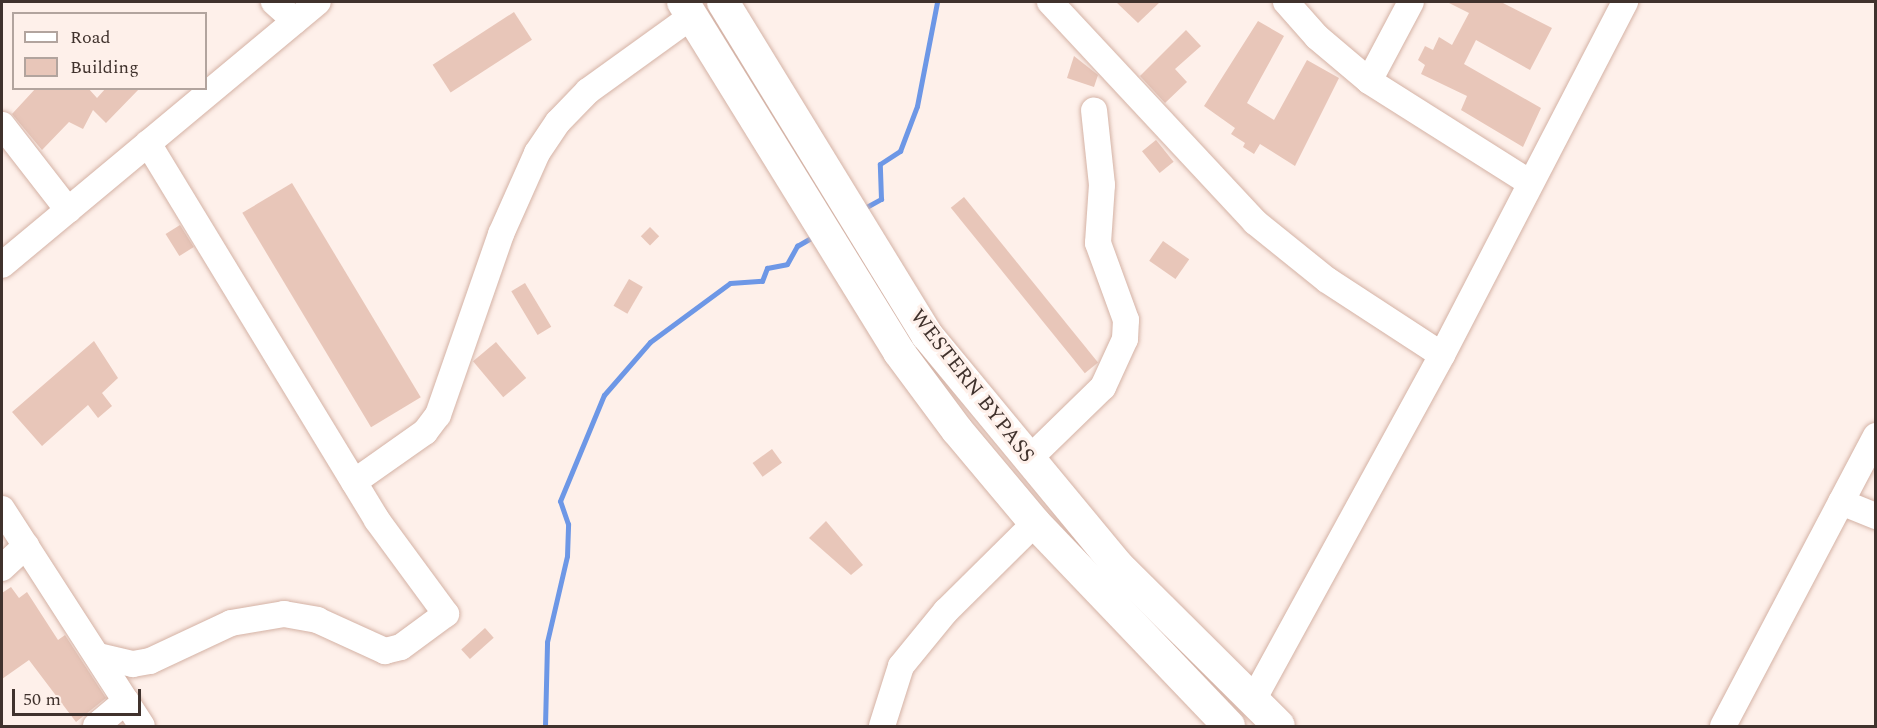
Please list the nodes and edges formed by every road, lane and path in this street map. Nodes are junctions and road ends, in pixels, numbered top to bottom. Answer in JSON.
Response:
{"nodes":[{"id":1,"x":274,"y":2,"type":"edge"},
{"id":2,"x":318,"y":2,"type":"edge"},
{"id":3,"x":723,"y":2,"type":"edge"},
{"id":4,"x":1050,"y":2,"type":"edge"},
{"id":5,"x":1286,"y":2,"type":"edge"},
{"id":6,"x":1411,"y":2,"type":"edge"},
{"id":7,"x":1625,"y":2,"type":"edge"},
{"id":8,"x":687,"y":9,"type":"edge"},
{"id":9,"x":295,"y":21,"type":"junction"},
{"id":10,"x":1370,"y":81,"type":"junction"},
{"id":11,"x":1094,"y":110,"type":"dead end"},
{"id":12,"x":2,"y":125,"type":"edge"},
{"id":13,"x":148,"y":143,"type":"junction"},
{"id":14,"x":1529,"y":182,"type":"junction"},
{"id":15,"x":68,"y":210,"type":"junction"},
{"id":16,"x":2,"y":265,"type":"edge"},
{"id":17,"x":1442,"y":355,"type":"junction"},
{"id":18,"x":1875,"y":436,"type":"edge"},
{"id":19,"x":1029,"y":459,"type":"junction"},
{"id":20,"x":354,"y":482,"type":"junction"},
{"id":21,"x":1841,"y":502,"type":"junction"},
{"id":22,"x":2,"y":509,"type":"edge"},
{"id":23,"x":1875,"y":516,"type":"edge"},
{"id":24,"x":1035,"y":523,"type":"junction"},
{"id":25,"x":26,"y":546,"type":"junction"},
{"id":26,"x":2,"y":568,"type":"edge"},
{"id":27,"x":98,"y":656,"type":"junction"},
{"id":28,"x":126,"y":701,"type":"junction"},
{"id":29,"x":1252,"y":702,"type":"junction"},
{"id":30,"x":96,"y":726,"type":"edge"},
{"id":31,"x":142,"y":726,"type":"edge"},
{"id":32,"x":882,"y":726,"type":"edge"},
{"id":33,"x":1227,"y":726,"type":"edge"},
{"id":34,"x":1279,"y":726,"type":"edge"},
{"id":35,"x":1723,"y":726,"type":"edge"}],
"edges":[{"from":1,"to":9,"type":"street"},
{"from":2,"to":9,"type":"street"},
{"from":3,"to":19,"type":"main road","name":"WESTERN BYPASS"},
{"from":4,"to":17,"type":"street"},
{"from":5,"to":10,"type":"street"},
{"from":6,"to":10,"type":"street"},
{"from":7,"to":14,"type":"street"},
{"from":8,"to":20,"type":"street"},
{"from":8,"to":24,"type":"main road","name":"WESTERN BYPASS"},
{"from":9,"to":13,"type":"street"},
{"from":10,"to":14,"type":"street"},
{"from":11,"to":19,"type":"street"},
{"from":12,"to":15,"type":"street"},
{"from":13,"to":15,"type":"street"},
{"from":13,"to":20,"type":"street"},
{"from":14,"to":17,"type":"street"},
{"from":15,"to":16,"type":"street"},
{"from":17,"to":29,"type":"street"},
{"from":18,"to":21,"type":"street"},
{"from":19,"to":29,"type":"main road","name":"WESTERN BYPASS"},
{"from":20,"to":27,"type":"street"},
{"from":21,"to":23,"type":"street"},
{"from":21,"to":35,"type":"street"},
{"from":22,"to":25,"type":"street"},
{"from":24,"to":32,"type":"street"},
{"from":24,"to":33,"type":"main road","name":"WESTERN BYPASS"},
{"from":25,"to":26,"type":"street"},
{"from":25,"to":27,"type":"street"},
{"from":27,"to":28,"type":"street"},
{"from":28,"to":30,"type":"street"},
{"from":28,"to":31,"type":"street"},
{"from":29,"to":34,"type":"main road","name":"WESTERN BYPASS"}]}
